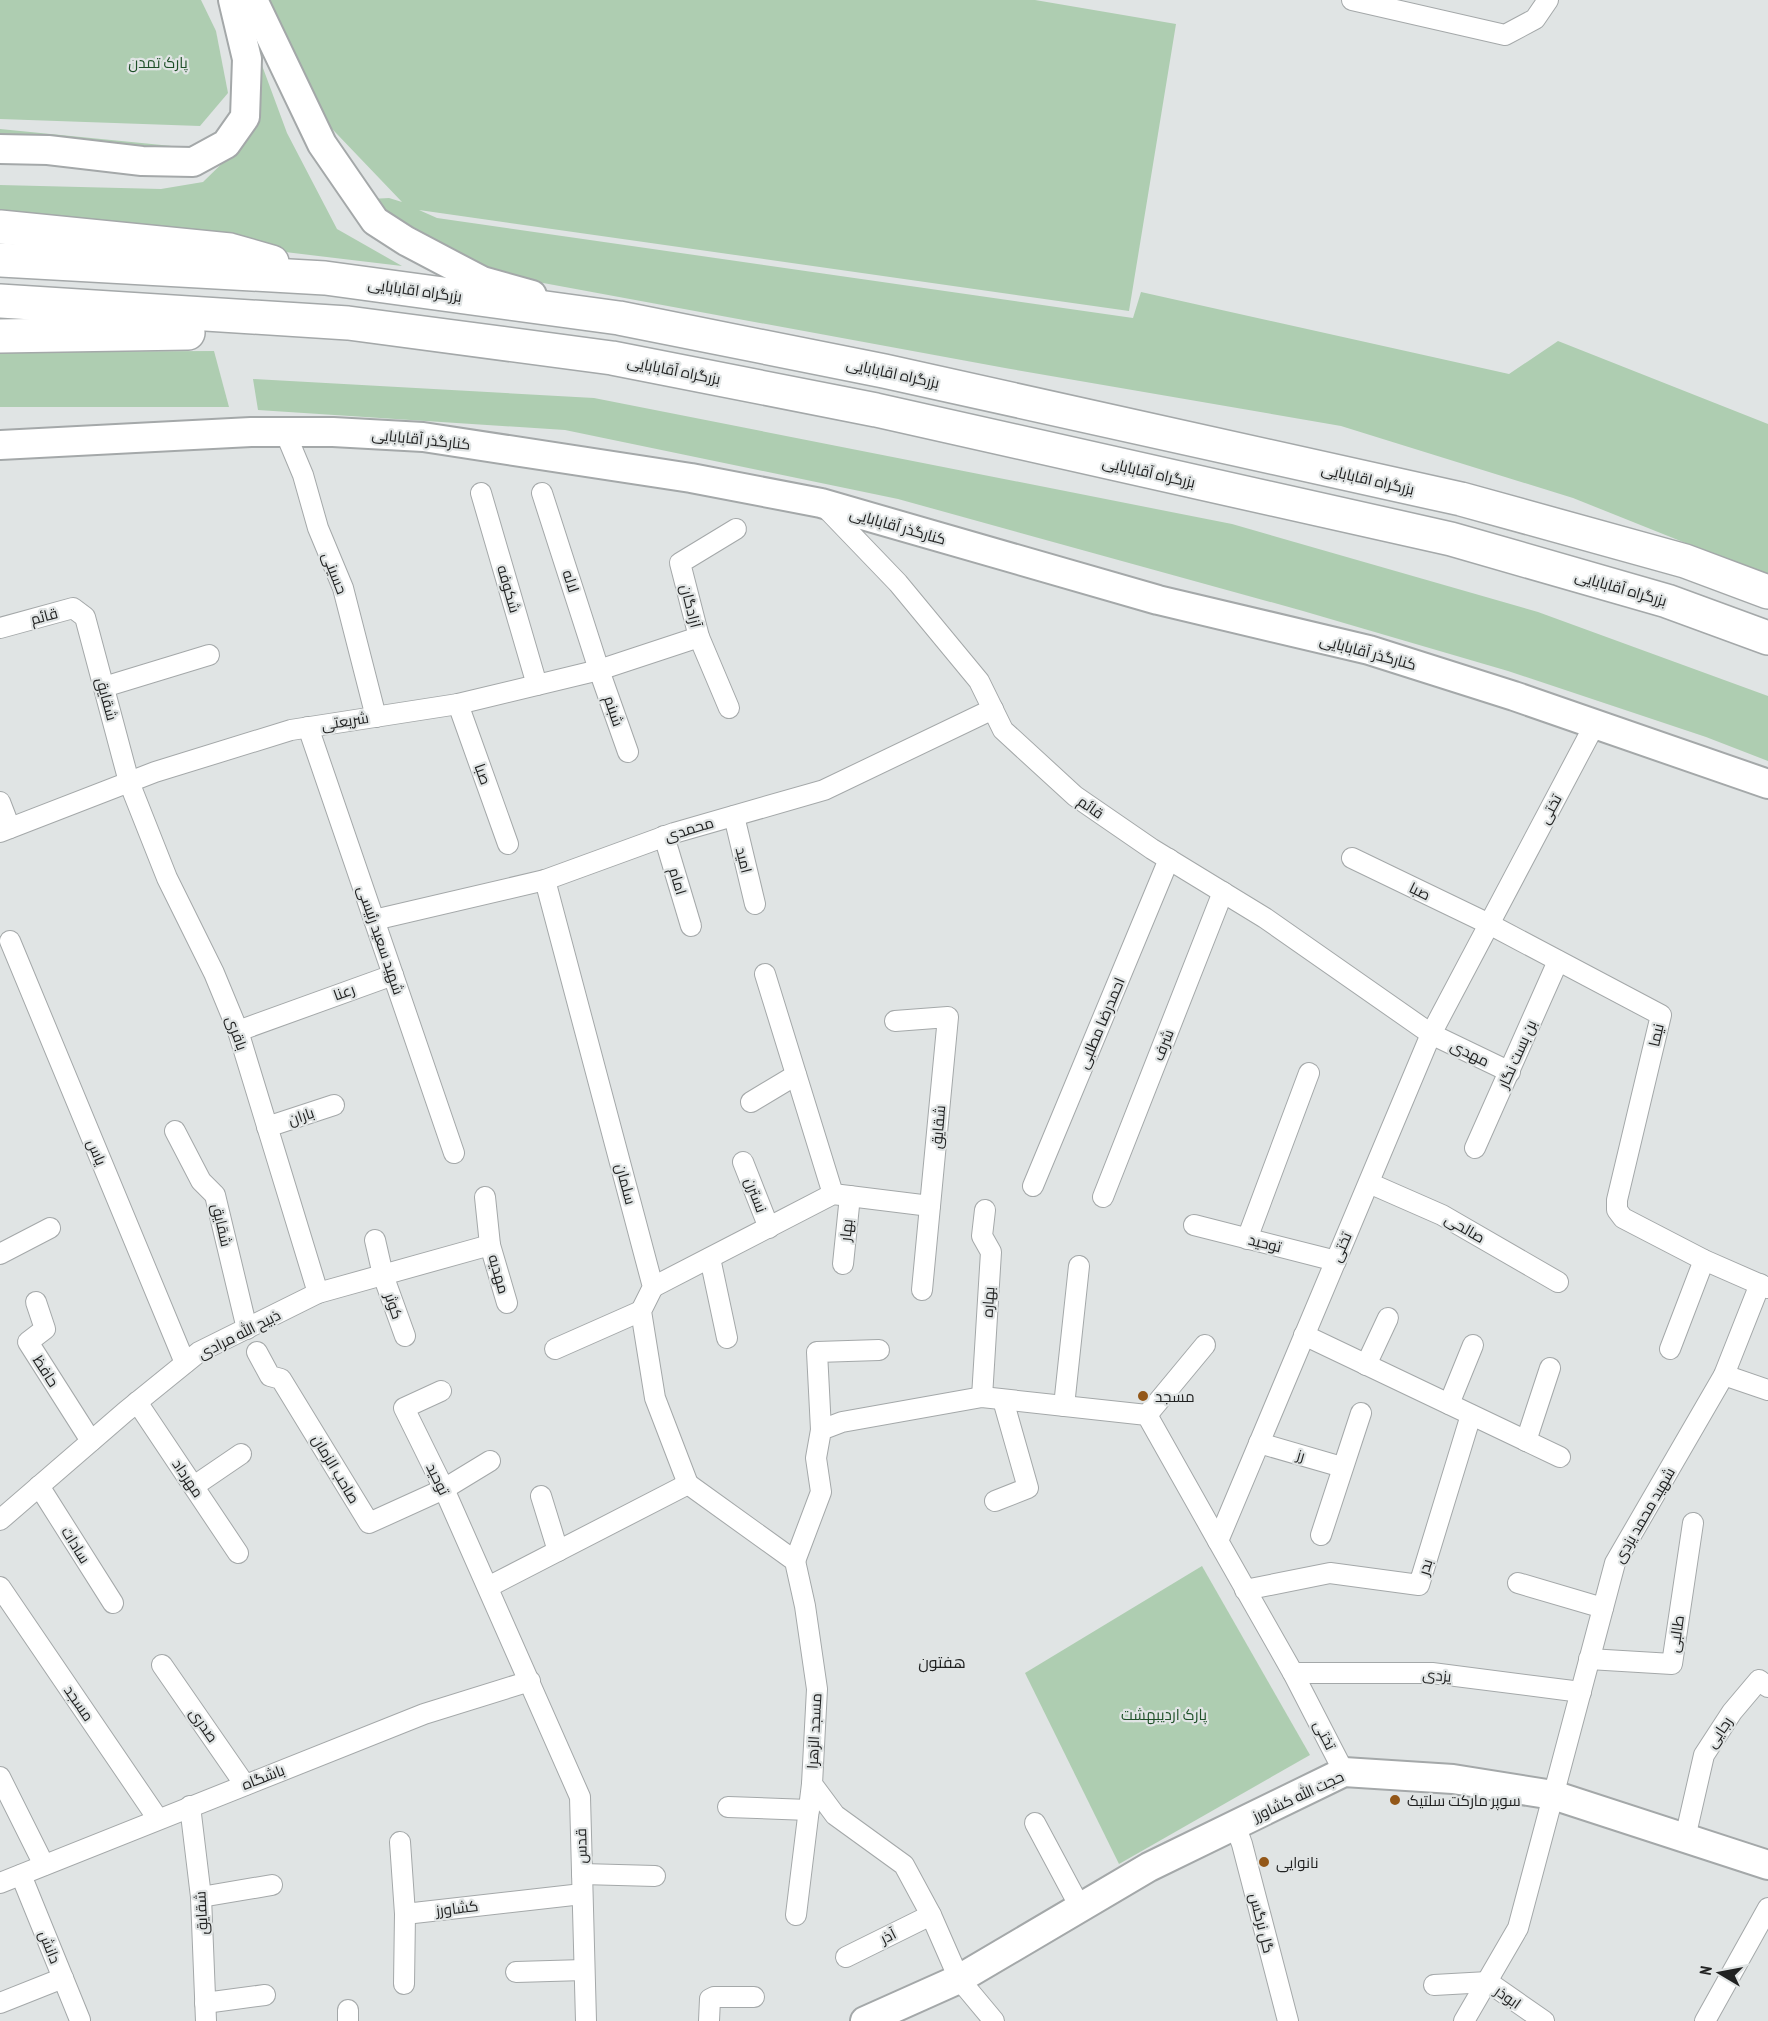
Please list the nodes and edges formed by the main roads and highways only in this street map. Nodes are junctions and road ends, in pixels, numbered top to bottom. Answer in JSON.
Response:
{"nodes":[{"id":1,"x":233,"y":0,"type":"edge"},
{"id":2,"x":254,"y":0,"type":"edge"},
{"id":3,"x":0,"y":149,"type":"edge"},
{"id":4,"x":0,"y":227,"type":"edge"},
{"id":5,"x":0,"y":260,"type":"edge"},
{"id":6,"x":325,"y":278,"type":"junction"},
{"id":7,"x":0,"y":301,"type":"edge"},
{"id":8,"x":606,"y":317,"type":"junction"},
{"id":9,"x":0,"y":336,"type":"edge"},
{"id":10,"x":520,"y":346,"type":"junction"},
{"id":11,"x":0,"y":431,"type":"edge"},
{"id":12,"x":66,"y":442,"type":"junction"},
{"id":13,"x":0,"y":445,"type":"edge"},
{"id":14,"x":1768,"y":592,"type":"edge"},
{"id":15,"x":1768,"y":638,"type":"edge"},
{"id":16,"x":1768,"y":784,"type":"edge"},
{"id":17,"x":1768,"y":1865,"type":"edge"},
{"id":18,"x":869,"y":2020,"type":"edge"}],
"edges":[{"from":1,"to":3,"type":"main road"},
{"from":2,"to":8,"type":"main road"},
{"from":4,"to":6,"type":"highway"},
{"from":5,"to":6,"type":"highway","name":"بزرگراه اقابابایی"},
{"from":6,"to":8,"type":"highway","name":"بزرگراه اقابابایی"},
{"from":7,"to":10,"type":"highway"},
{"from":8,"to":14,"type":"highway","name":"بزرگراه اقابابایی"},
{"from":9,"to":10,"type":"highway"},
{"from":10,"to":15,"type":"highway","name":"بزرگراه آقابابایی"},
{"from":11,"to":12,"type":"main road"},
{"from":12,"to":13,"type":"main road","name":"کنارگذر آقابابایی"},
{"from":12,"to":16,"type":"main road","name":"کنارگذر آقابابایی"},
{"from":17,"to":18,"type":"main road","name":"حجت الله کشاورز"}]}
